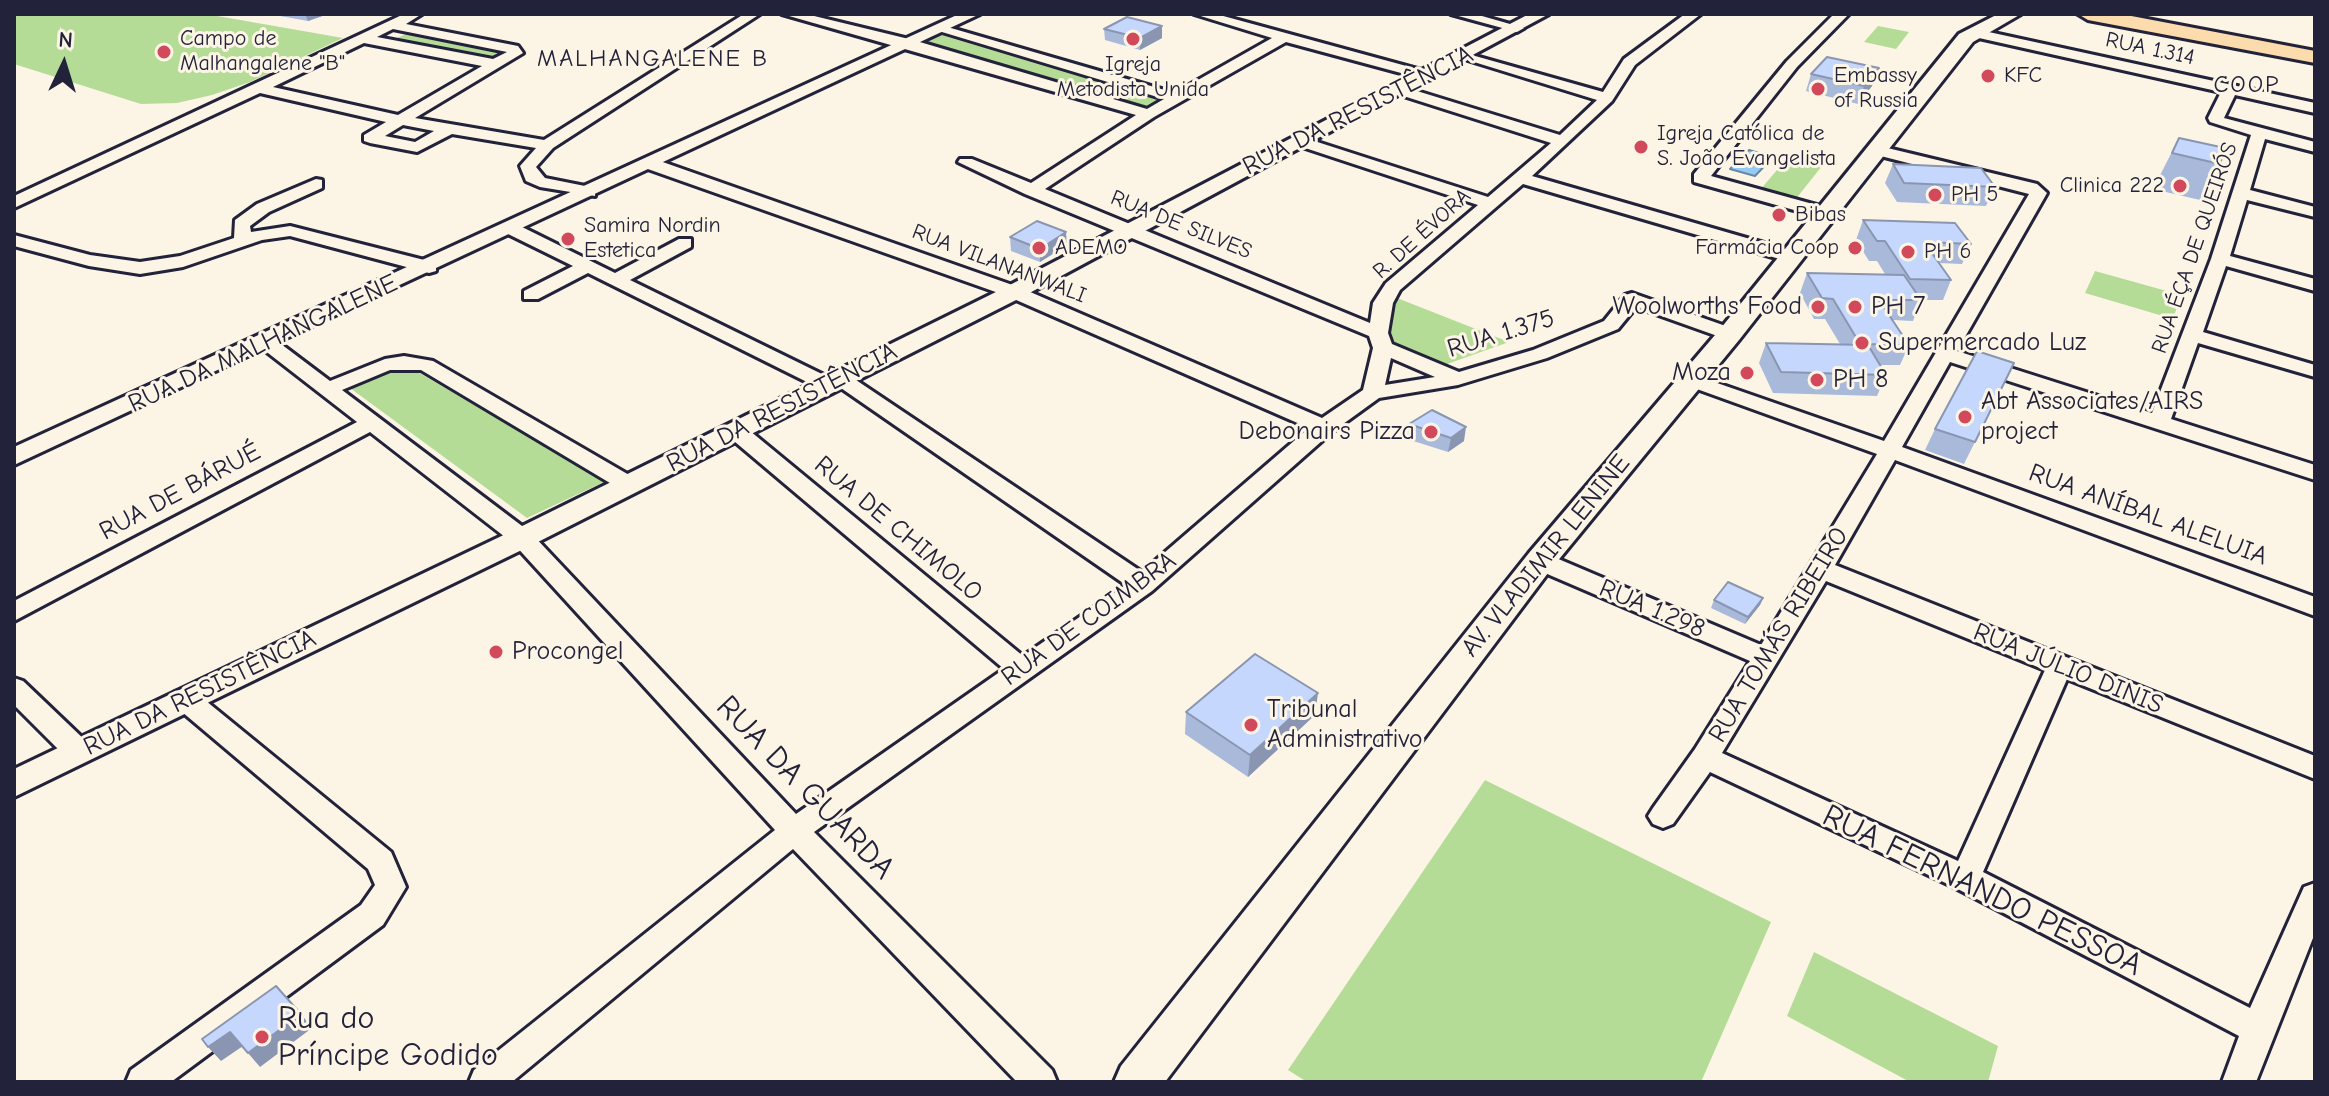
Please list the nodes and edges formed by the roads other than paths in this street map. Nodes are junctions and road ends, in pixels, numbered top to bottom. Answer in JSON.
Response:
{"nodes":[{"id":1,"x":415,"y":14,"type":"edge"},
{"id":2,"x":753,"y":14,"type":"edge"},
{"id":3,"x":972,"y":14,"type":"edge"},
{"id":4,"x":1201,"y":14,"type":"edge"},
{"id":5,"x":1458,"y":14,"type":"edge"},
{"id":6,"x":1541,"y":14,"type":"edge"},
{"id":7,"x":1694,"y":14,"type":"edge"},
{"id":8,"x":1842,"y":14,"type":"edge"},
{"id":9,"x":2012,"y":14,"type":"edge"},
{"id":10,"x":2088,"y":14,"type":"edge"},
{"id":11,"x":2148,"y":14,"type":"edge"},
{"id":12,"x":800,"y":15,"type":"edge"},
{"id":13,"x":392,"y":25,"type":"junction"},
{"id":14,"x":1517,"y":28,"type":"junction"},
{"id":15,"x":939,"y":29,"type":"junction"},
{"id":16,"x":1969,"y":29,"type":"edge"},
{"id":17,"x":1285,"y":36,"type":"junction"},
{"id":18,"x":364,"y":39,"type":"junction"},
{"id":19,"x":908,"y":43,"type":"junction"},
{"id":20,"x":2315,"y":48,"type":"edge"},
{"id":21,"x":1466,"y":55,"type":"junction"},
{"id":22,"x":2315,"y":57,"type":"edge"},
{"id":23,"x":495,"y":64,"type":"junction"},
{"id":24,"x":1427,"y":76,"type":"junction"},
{"id":25,"x":260,"y":88,"type":"junction"},
{"id":26,"x":2230,"y":89,"type":"junction"},
{"id":27,"x":1399,"y":90,"type":"junction"},
{"id":28,"x":1178,"y":98,"type":"junction"},
{"id":29,"x":1607,"y":98,"type":"junction"},
{"id":30,"x":2315,"y":108,"type":"edge"},
{"id":31,"x":1149,"y":114,"type":"junction"},
{"id":32,"x":399,"y":120,"type":"junction"},
{"id":33,"x":449,"y":129,"type":"junction"},
{"id":34,"x":2259,"y":134,"type":"junction"},
{"id":35,"x":1299,"y":141,"type":"junction"},
{"id":36,"x":1563,"y":141,"type":"junction"},
{"id":37,"x":547,"y":145,"type":"junction"},
{"id":38,"x":2315,"y":147,"type":"edge"},
{"id":39,"x":1875,"y":150,"type":"junction"},
{"id":40,"x":966,"y":162,"type":"dead end"},
{"id":41,"x":651,"y":164,"type":"junction"},
{"id":42,"x":1521,"y":178,"type":"junction"},
{"id":43,"x":316,"y":184,"type":"dead end"},
{"id":44,"x":1031,"y":190,"type":"junction"},
{"id":45,"x":589,"y":192,"type":"junction"},
{"id":46,"x":2240,"y":193,"type":"junction"},
{"id":47,"x":14,"y":203,"type":"edge"},
{"id":48,"x":1492,"y":204,"type":"junction"},
{"id":49,"x":2315,"y":212,"type":"edge"},
{"id":50,"x":1825,"y":213,"type":"junction"},
{"id":51,"x":512,"y":229,"type":"junction"},
{"id":52,"x":1131,"y":230,"type":"junction"},
{"id":53,"x":14,"y":240,"type":"edge"},
{"id":54,"x":243,"y":241,"type":"junction"},
{"id":55,"x":685,"y":243,"type":"dead end"},
{"id":56,"x":1789,"y":256,"type":"junction"},
{"id":57,"x":2220,"y":259,"type":"junction"},
{"id":58,"x":588,"y":266,"type":"junction"},
{"id":59,"x":429,"y":267,"type":"junction"},
{"id":60,"x":615,"y":280,"type":"junction"},
{"id":61,"x":2315,"y":285,"type":"edge"},
{"id":62,"x":1014,"y":292,"type":"junction"},
{"id":63,"x":531,"y":295,"type":"dead end"},
{"id":64,"x":1730,"y":334,"type":"junction"},
{"id":65,"x":2191,"y":335,"type":"junction"},
{"id":66,"x":1380,"y":340,"type":"junction"},
{"id":67,"x":266,"y":342,"type":"junction"},
{"id":68,"x":1945,"y":354,"type":"junction"},
{"id":69,"x":2315,"y":371,"type":"edge"},
{"id":70,"x":1458,"y":379,"type":"junction"},
{"id":71,"x":1690,"y":380,"type":"junction"},
{"id":72,"x":834,"y":382,"type":"junction"},
{"id":73,"x":325,"y":390,"type":"junction"},
{"id":74,"x":1373,"y":393,"type":"junction"},
{"id":75,"x":373,"y":422,"type":"junction"},
{"id":76,"x":2159,"y":422,"type":"junction"},
{"id":77,"x":1324,"y":427,"type":"junction"},
{"id":78,"x":736,"y":431,"type":"junction"},
{"id":79,"x":1888,"y":450,"type":"junction"},
{"id":80,"x":14,"y":457,"type":"edge"},
{"id":81,"x":2315,"y":473,"type":"edge"},
{"id":82,"x":628,"y":484,"type":"junction"},
{"id":83,"x":522,"y":538,"type":"junction"},
{"id":84,"x":1540,"y":561,"type":"junction"},
{"id":85,"x":1821,"y":569,"type":"junction"},
{"id":86,"x":1143,"y":585,"type":"junction"},
{"id":87,"x":2315,"y":607,"type":"edge"},
{"id":88,"x":14,"y":612,"type":"edge"},
{"id":89,"x":1765,"y":657,"type":"junction"},
{"id":90,"x":2059,"y":667,"type":"junction"},
{"id":91,"x":1023,"y":670,"type":"junction"},
{"id":92,"x":14,"y":688,"type":"edge"},
{"id":93,"x":185,"y":699,"type":"junction"},
{"id":94,"x":79,"y":752,"type":"junction"},
{"id":95,"x":1705,"y":757,"type":"junction"},
{"id":96,"x":2315,"y":768,"type":"edge"},
{"id":97,"x":14,"y":784,"type":"edge"},
{"id":98,"x":1663,"y":816,"type":"dead end"},
{"id":99,"x":794,"y":831,"type":"junction"},
{"id":100,"x":1965,"y":878,"type":"junction"},
{"id":101,"x":2315,"y":896,"type":"edge"},
{"id":102,"x":2258,"y":1029,"type":"junction"},
{"id":103,"x":143,"y":1082,"type":"edge"},
{"id":104,"x":486,"y":1082,"type":"edge"},
{"id":105,"x":1040,"y":1082,"type":"edge"},
{"id":106,"x":1137,"y":1082,"type":"edge"},
{"id":107,"x":2239,"y":1082,"type":"edge"}],
"edges":[{"from":1,"to":13,"type":"street"},
{"from":2,"to":37,"type":"street"},
{"from":3,"to":15,"type":"street","name":"RUA DA MALHANGALENE"},
{"from":4,"to":17,"type":"street"},
{"from":5,"to":14,"type":"street"},
{"from":6,"to":14,"type":"street","name":"RUA DA RESISTÊNCIA"},
{"from":7,"to":29,"type":"street","name":"R. DE ÉVORA"},
{"from":8,"to":50,"type":"street"},
{"from":9,"to":16,"type":"main road","name":"AV. VLADIMIR LENINE"},
{"from":10,"to":22,"type":"main road"},
{"from":11,"to":20,"type":"main road"},
{"from":12,"to":19,"type":"street"},
{"from":13,"to":18,"type":"street"},
{"from":13,"to":23,"type":"street"},
{"from":14,"to":21,"type":"street","name":"RUA DA RESISTÊNCIA"},
{"from":15,"to":19,"type":"street","name":"RUA DA MALHANGALENE"},
{"from":15,"to":28,"type":"street"},
{"from":16,"to":26,"type":"street","name":"RUA 1.314"},
{"from":16,"to":39,"type":"main road","name":"AV. VLADIMIR LENINE"},
{"from":17,"to":24,"type":"street"},
{"from":17,"to":28,"type":"street"},
{"from":18,"to":23,"type":"street"},
{"from":18,"to":25,"type":"street"},
{"from":19,"to":31,"type":"street"},
{"from":19,"to":41,"type":"street","name":"RUA DA MALHANGALENE"},
{"from":21,"to":24,"type":"street","name":"RUA DA RESISTÊNCIA"},
{"from":21,"to":29,"type":"street"},
{"from":23,"to":32,"type":"street"},
{"from":24,"to":27,"type":"street","name":"RUA DA RESISTÊNCIA"},
{"from":25,"to":32,"type":"street"},
{"from":25,"to":47,"type":"street"},
{"from":26,"to":30,"type":"street","name":"RUA 1.314"},
{"from":26,"to":34,"type":"street"},
{"from":27,"to":35,"type":"street","name":"RUA DA RESISTÊNCIA"},
{"from":27,"to":36,"type":"street"},
{"from":28,"to":31,"type":"street"},
{"from":29,"to":36,"type":"street","name":"R. DE ÉVORA"},
{"from":31,"to":44,"type":"street"},
{"from":32,"to":33,"type":"street"},
{"from":32,"to":33,"type":"street"},
{"from":33,"to":37,"type":"street"},
{"from":34,"to":38,"type":"street"},
{"from":34,"to":46,"type":"street","name":"RUA ÉÇA DE QUEIRÓS"},
{"from":35,"to":48,"type":"street"},
{"from":35,"to":52,"type":"street","name":"RUA DA RESISTÊNCIA"},
{"from":36,"to":42,"type":"street","name":"R. DE ÉVORA"},
{"from":37,"to":45,"type":"street"},
{"from":39,"to":50,"type":"main road","name":"AV. VLADIMIR LENINE"},
{"from":39,"to":68,"type":"street","name":"RUA TOMÁS RIBEIRO"},
{"from":40,"to":44,"type":"street","name":"RUA DE SILVES"},
{"from":41,"to":45,"type":"street","name":"RUA DA MALHANGALENE"},
{"from":41,"to":62,"type":"street","name":"RUA VILANANWALI"},
{"from":42,"to":48,"type":"street","name":"R. DE ÉVORA"},
{"from":42,"to":56,"type":"street"},
{"from":43,"to":54,"type":"street"},
{"from":44,"to":52,"type":"street","name":"RUA DE SILVES"},
{"from":45,"to":51,"type":"street","name":"RUA DA MALHANGALENE"},
{"from":46,"to":49,"type":"street"},
{"from":46,"to":57,"type":"street","name":"RUA ÉÇA DE QUEIRÓS"},
{"from":48,"to":66,"type":"street","name":"R. DE ÉVORA"},
{"from":50,"to":56,"type":"main road","name":"AV. VLADIMIR LENINE"},
{"from":51,"to":58,"type":"street"},
{"from":51,"to":59,"type":"street","name":"RUA DA MALHANGALENE"},
{"from":52,"to":62,"type":"street","name":"RUA DA RESISTÊNCIA"},
{"from":52,"to":66,"type":"street","name":"RUA DE SILVES"},
{"from":53,"to":54,"type":"street"},
{"from":54,"to":59,"type":"street"},
{"from":55,"to":60,"type":"street"},
{"from":56,"to":64,"type":"main road","name":"AV. VLADIMIR LENINE"},
{"from":57,"to":61,"type":"street"},
{"from":57,"to":65,"type":"street","name":"RUA ÉÇA DE QUEIRÓS"},
{"from":58,"to":60,"type":"street"},
{"from":58,"to":63,"type":"street"},
{"from":59,"to":67,"type":"street","name":"RUA DA MALHANGALENE"},
{"from":60,"to":72,"type":"street"},
{"from":62,"to":72,"type":"street","name":"RUA DA RESISTÊNCIA"},
{"from":62,"to":77,"type":"street","name":"RUA VILANANWALI"},
{"from":64,"to":70,"type":"street","name":"RUA 1.375"},
{"from":64,"to":71,"type":"main road","name":"AV. VLADIMIR LENINE"},
{"from":65,"to":69,"type":"street"},
{"from":65,"to":76,"type":"street","name":"RUA ÉÇA DE QUEIRÓS"},
{"from":66,"to":70,"type":"street","name":"RUA DE SILVES"},
{"from":66,"to":74,"type":"street","name":"R. DE ÉVORA"},
{"from":67,"to":73,"type":"street","name":"RUA DA GUARDA"},
{"from":67,"to":80,"type":"street","name":"RUA DA MALHANGALENE"},
{"from":68,"to":76,"type":"street"},
{"from":68,"to":79,"type":"street","name":"RUA TOMÁS RIBEIRO"},
{"from":70,"to":74,"type":"street","name":"RUA 1.375"},
{"from":71,"to":79,"type":"street","name":"RUA ANÍBAL ALELUIA"},
{"from":71,"to":84,"type":"main road","name":"AV. VLADIMIR LENINE"},
{"from":72,"to":78,"type":"street","name":"RUA DA RESISTÊNCIA"},
{"from":72,"to":86,"type":"street"},
{"from":73,"to":75,"type":"street","name":"RUA DA GUARDA"},
{"from":73,"to":82,"type":"street"},
{"from":74,"to":77,"type":"street","name":"RUA DE COIMBRA"},
{"from":75,"to":83,"type":"street","name":"RUA DA GUARDA"},
{"from":75,"to":88,"type":"street","name":"RUA DE BÁRUÉ"},
{"from":76,"to":81,"type":"street"},
{"from":77,"to":86,"type":"street","name":"RUA DE COIMBRA"},
{"from":78,"to":82,"type":"street","name":"RUA DA RESISTÊNCIA"},
{"from":78,"to":91,"type":"street","name":"RUA DE CHIMOLO"},
{"from":79,"to":85,"type":"street","name":"RUA TOMÁS RIBEIRO"},
{"from":79,"to":87,"type":"street","name":"RUA ANÍBAL ALELUIA"},
{"from":82,"to":83,"type":"street","name":"RUA DA RESISTÊNCIA"},
{"from":83,"to":93,"type":"street","name":"RUA DA RESISTÊNCIA"},
{"from":83,"to":99,"type":"street","name":"RUA DA GUARDA"},
{"from":84,"to":89,"type":"street","name":"RUA 1.298"},
{"from":84,"to":106,"type":"main road","name":"AV. VLADIMIR LENINE"},
{"from":85,"to":89,"type":"street","name":"RUA TOMÁS RIBEIRO"},
{"from":85,"to":90,"type":"street","name":"RUA JÚLIO DINIS"},
{"from":86,"to":91,"type":"street","name":"RUA DE COIMBRA"},
{"from":89,"to":95,"type":"street","name":"RUA TOMÁS RIBEIRO"},
{"from":90,"to":96,"type":"street","name":"RUA JÚLIO DINIS"},
{"from":90,"to":100,"type":"street"},
{"from":91,"to":99,"type":"street","name":"RUA DE COIMBRA"},
{"from":92,"to":94,"type":"street"},
{"from":93,"to":94,"type":"street","name":"RUA DA RESISTÊNCIA"},
{"from":93,"to":103,"type":"street"},
{"from":94,"to":97,"type":"street","name":"RUA DA RESISTÊNCIA"},
{"from":95,"to":98,"type":"street","name":"RUA TOMÁS RIBEIRO"},
{"from":95,"to":100,"type":"street","name":"RUA FERNANDO PESSOA"},
{"from":99,"to":104,"type":"street"},
{"from":99,"to":105,"type":"street","name":"RUA DA GUARDA"},
{"from":100,"to":102,"type":"street","name":"RUA FERNANDO PESSOA"},
{"from":101,"to":102,"type":"street"},
{"from":102,"to":107,"type":"street"}]}
